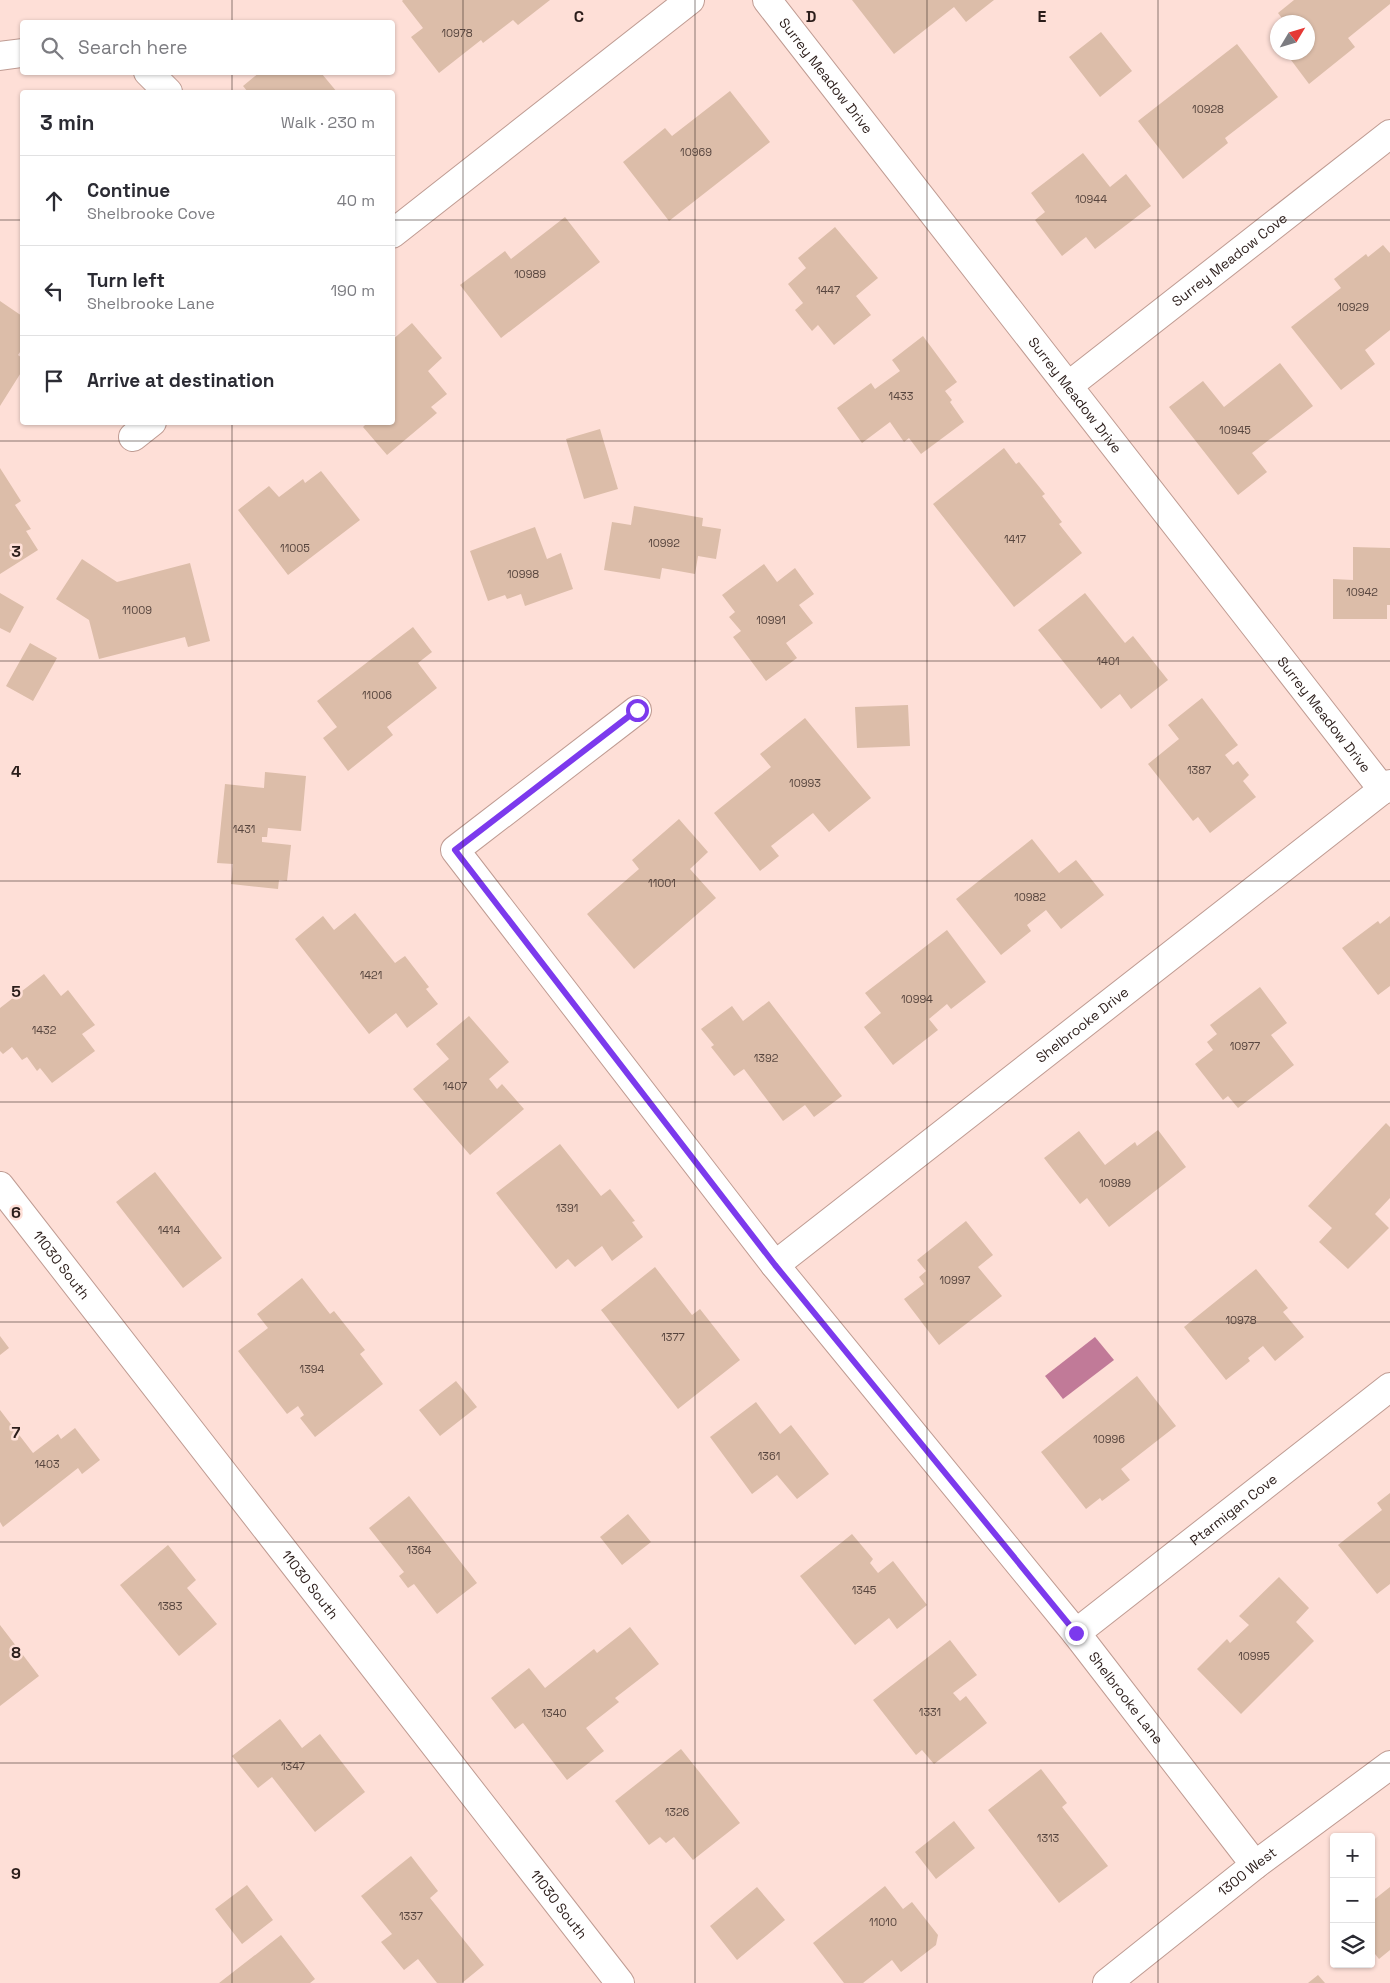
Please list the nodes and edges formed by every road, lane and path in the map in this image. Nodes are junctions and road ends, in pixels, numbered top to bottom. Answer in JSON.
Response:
{"nodes":[{"id":1,"x":690,"y":0,"type":"edge"},
{"id":2,"x":767,"y":0,"type":"edge"},
{"id":3,"x":20,"y":53,"type":"edge"},
{"id":4,"x":0,"y":56,"type":"edge"},
{"id":5,"x":151,"y":75,"type":"edge"},
{"id":6,"x":166,"y":90,"type":"edge"},
{"id":7,"x":1390,"y":134,"type":"edge"},
{"id":8,"x":395,"y":232,"type":"edge"},
{"id":9,"x":1068,"y":386,"type":"junction"},
{"id":10,"x":637,"y":710,"type":"dead end"},
{"id":11,"x":1387,"y":787,"type":"edge"},
{"id":12,"x":0,"y":1186,"type":"edge"},
{"id":13,"x":775,"y":1265,"type":"junction"},
{"id":14,"x":1390,"y":1387,"type":"edge"},
{"id":15,"x":1076,"y":1633,"type":"junction"},
{"id":16,"x":1390,"y":1764,"type":"edge"},
{"id":17,"x":1255,"y":1865,"type":"junction"},
{"id":18,"x":620,"y":1983,"type":"edge"},
{"id":19,"x":1107,"y":1983,"type":"edge"}],
"edges":[{"from":1,"to":8,"type":"street"},
{"from":2,"to":9,"type":"street","name":"Surrey Meadow Drive"},
{"from":3,"to":4,"type":"street"},
{"from":5,"to":6,"type":"street"},
{"from":7,"to":9,"type":"street","name":"Surrey Meadow Cove"},
{"from":9,"to":11,"type":"street","name":"Surrey Meadow Drive"},
{"from":10,"to":13,"type":"street","name":"Shelbrooke Lane"},
{"from":11,"to":13,"type":"street","name":"Shelbrooke Drive"},
{"from":12,"to":18,"type":"street","name":"11030 South"},
{"from":13,"to":15,"type":"street","name":"Shelbrooke Lane"},
{"from":14,"to":15,"type":"street","name":"Ptarmigan Cove"},
{"from":15,"to":17,"type":"street","name":"Shelbrooke Lane"},
{"from":16,"to":17,"type":"street","name":"1300 West"},
{"from":17,"to":19,"type":"street","name":"1300 West"}]}
